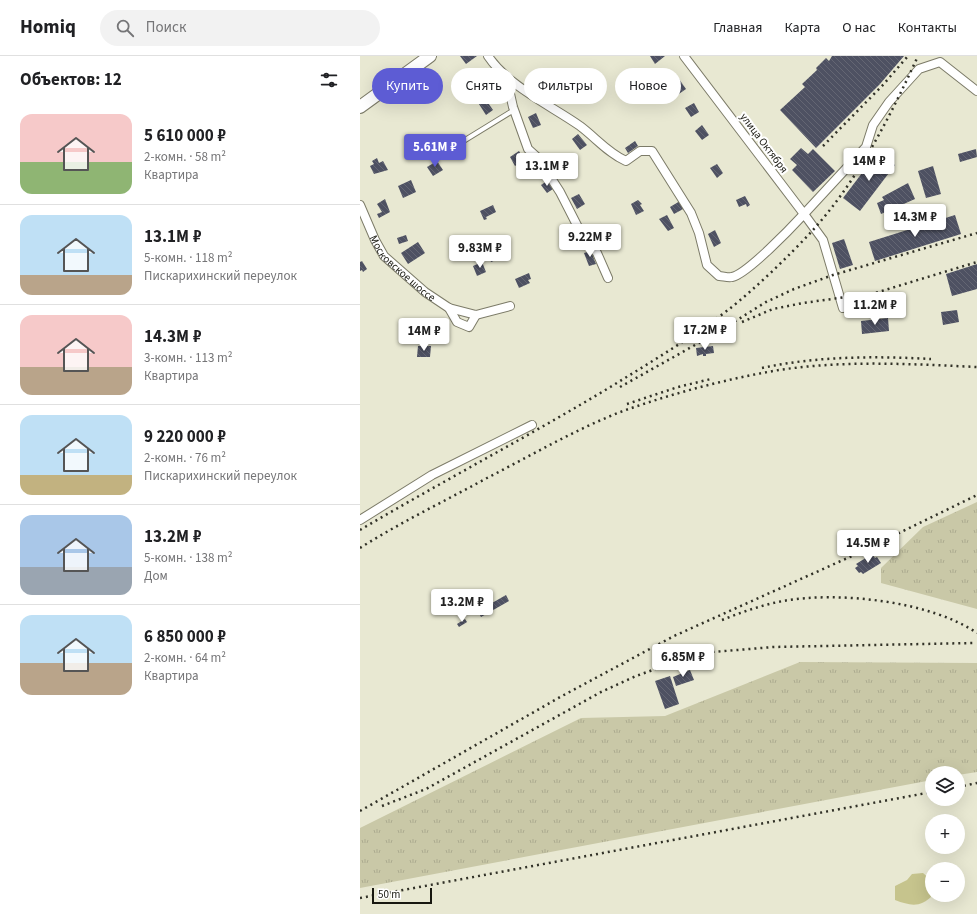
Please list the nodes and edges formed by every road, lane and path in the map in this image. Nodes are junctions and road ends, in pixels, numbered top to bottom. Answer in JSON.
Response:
{"nodes":[{"id":1,"x":430,"y":56,"type":"edge"},
{"id":2,"x":488,"y":56,"type":"edge"},
{"id":3,"x":684,"y":56,"type":"edge"},
{"id":4,"x":496,"y":68,"type":"edge"},
{"id":5,"x":516,"y":83,"type":"edge"},
{"id":6,"x":977,"y":91,"type":"edge"},
{"id":7,"x":513,"y":104,"type":"edge"},
{"id":8,"x":360,"y":107,"type":"edge"},
{"id":9,"x":514,"y":110,"type":"junction"},
{"id":10,"x":444,"y":153,"type":"dead end"},
{"id":11,"x":360,"y":205,"type":"edge"},
{"id":12,"x":804,"y":214,"type":"junction"},
{"id":13,"x":608,"y":278,"type":"dead end"},
{"id":14,"x":510,"y":306,"type":"dead end"},
{"id":15,"x":449,"y":308,"type":"junction"},
{"id":16,"x":843,"y":308,"type":"dead end"},
{"id":17,"x":476,"y":315,"type":"junction"},
{"id":18,"x":532,"y":425,"type":"dead end"},
{"id":19,"x":360,"y":520,"type":"edge"}],
"edges":[{"from":1,"to":8,"type":"main road"},
{"from":2,"to":4,"type":"street"},
{"from":3,"to":12,"type":"street","name":"улица Октября"},
{"from":5,"to":12,"type":"street"},
{"from":6,"to":12,"type":"street"},
{"from":7,"to":9,"type":"street"},
{"from":9,"to":10,"type":"lane"},
{"from":9,"to":13,"type":"street"},
{"from":11,"to":15,"type":"street","name":"Московское шоссе"},
{"from":12,"to":16,"type":"street","name":"улица Октября"},
{"from":14,"to":17,"type":"street","name":"Московское шоссе"},
{"from":15,"to":17,"type":"street","name":"Московское шоссе"},
{"from":15,"to":17,"type":"street"},
{"from":18,"to":19,"type":"street"}]}
